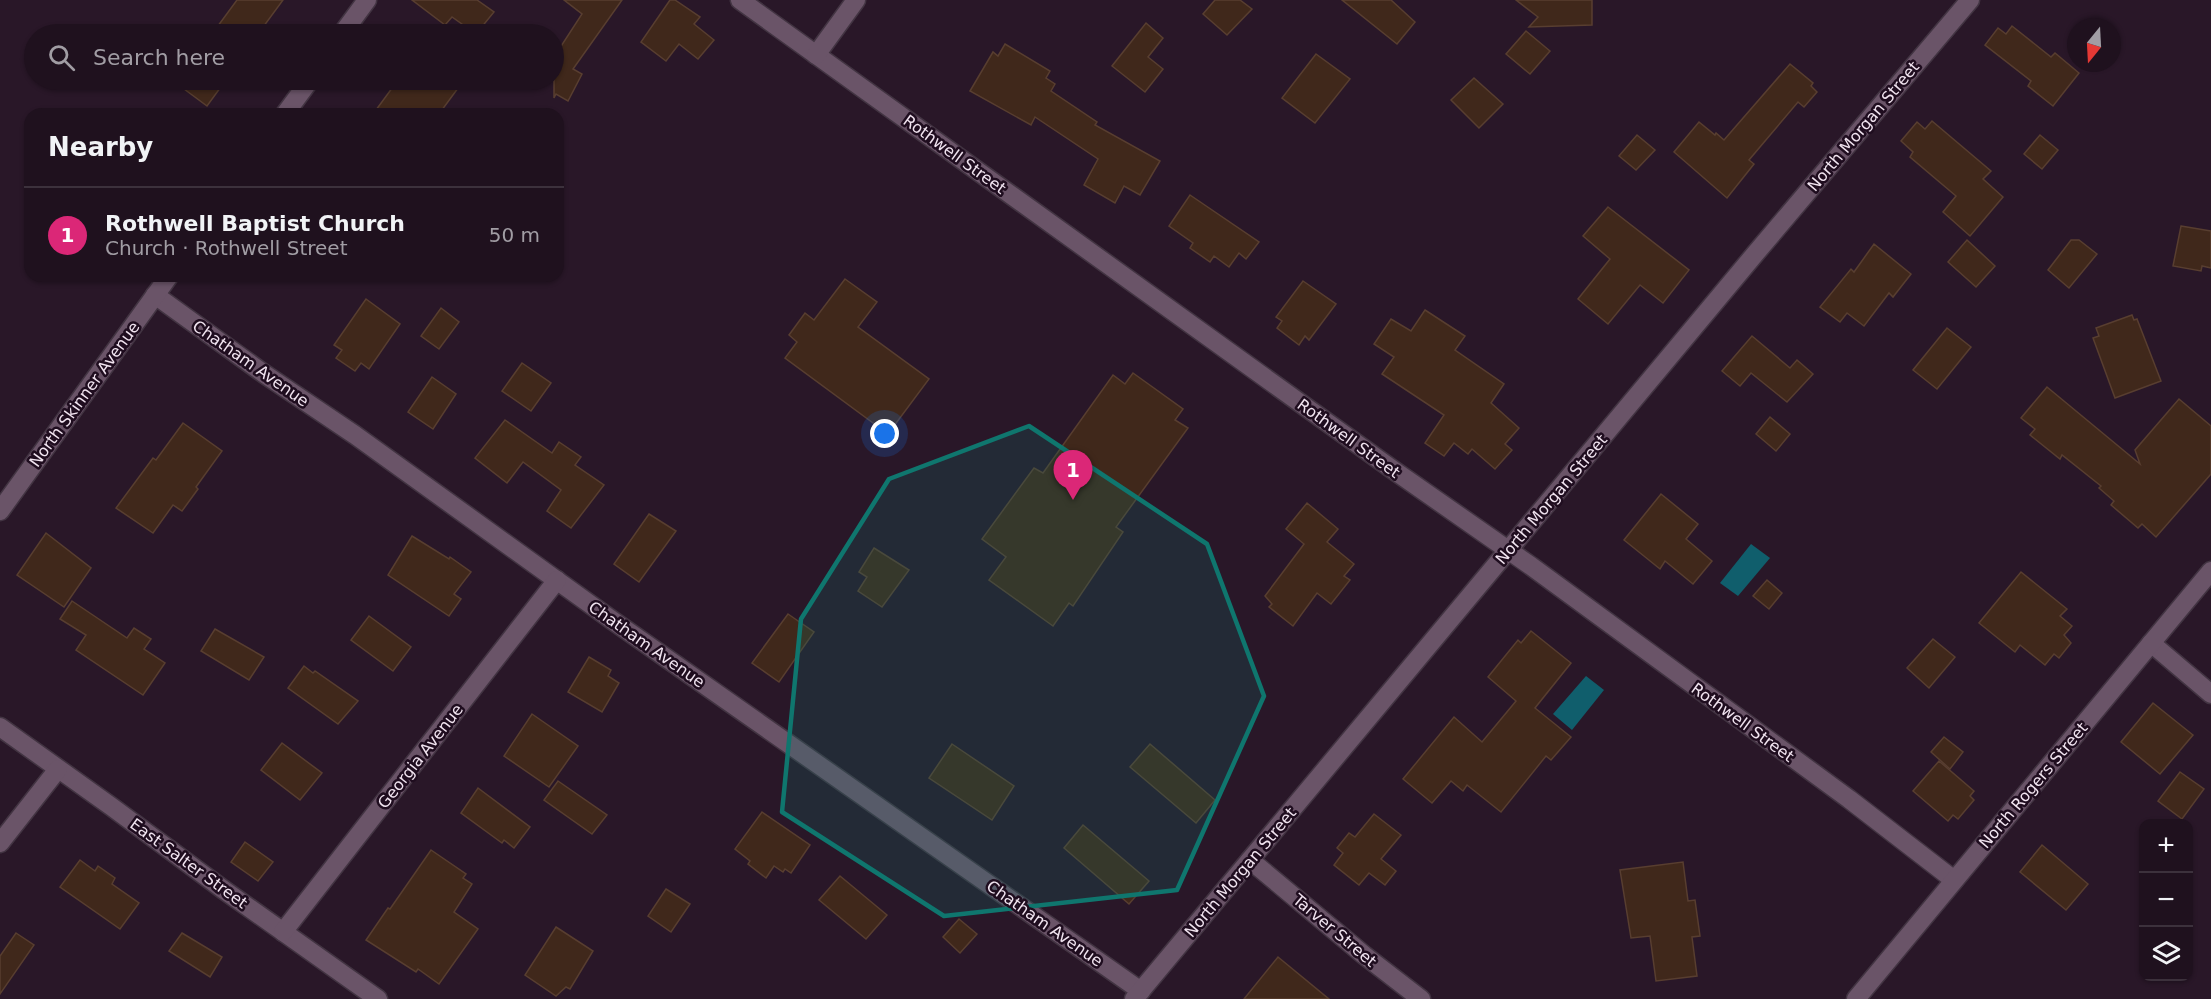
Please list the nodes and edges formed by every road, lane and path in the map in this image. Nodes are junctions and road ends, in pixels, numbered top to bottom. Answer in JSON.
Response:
{"nodes":[{"id":1,"x":367,"y":0,"type":"edge"},
{"id":2,"x":740,"y":0,"type":"edge"},
{"id":3,"x":856,"y":0,"type":"edge"},
{"id":4,"x":1970,"y":0,"type":"edge"},
{"id":5,"x":349,"y":24,"type":"edge"},
{"id":6,"x":816,"y":55,"type":"junction"},
{"id":7,"x":303,"y":90,"type":"edge"},
{"id":8,"x":289,"y":108,"type":"edge"},
{"id":9,"x":165,"y":282,"type":"edge"},
{"id":10,"x":155,"y":295,"type":"junction"},
{"id":11,"x":0,"y":511,"type":"edge"},
{"id":12,"x":1508,"y":550,"type":"junction"},
{"id":13,"x":2211,"y":571,"type":"edge"},
{"id":14,"x":557,"y":580,"type":"junction"},
{"id":15,"x":2151,"y":643,"type":"junction"},
{"id":16,"x":2211,"y":694,"type":"edge"},
{"id":17,"x":0,"y":727,"type":"edge"},
{"id":18,"x":58,"y":769,"type":"junction"},
{"id":19,"x":0,"y":843,"type":"edge"},
{"id":20,"x":1250,"y":860,"type":"junction"},
{"id":21,"x":1954,"y":880,"type":"junction"},
{"id":22,"x":283,"y":932,"type":"junction"},
{"id":23,"x":1138,"y":995,"type":"edge"},
{"id":24,"x":378,"y":999,"type":"edge"},
{"id":25,"x":1421,"y":999,"type":"edge"},
{"id":26,"x":1856,"y":999,"type":"edge"}],
"edges":[{"from":1,"to":5,"type":"street"},
{"from":2,"to":6,"type":"street","name":"Rothwell Street"},
{"from":3,"to":6,"type":"street"},
{"from":4,"to":12,"type":"street","name":"North Morgan Street"},
{"from":6,"to":12,"type":"street","name":"Rothwell Street"},
{"from":7,"to":8,"type":"street"},
{"from":9,"to":10,"type":"street","name":"North Skinner Avenue"},
{"from":10,"to":11,"type":"street","name":"North Skinner Avenue"},
{"from":10,"to":14,"type":"street","name":"Chatham Avenue"},
{"from":12,"to":20,"type":"street","name":"North Morgan Street"},
{"from":12,"to":21,"type":"street","name":"Rothwell Street"},
{"from":13,"to":15,"type":"street","name":"North Rogers Street"},
{"from":14,"to":22,"type":"street","name":"Georgia Avenue"},
{"from":14,"to":23,"type":"street","name":"Chatham Avenue"},
{"from":15,"to":16,"type":"street"},
{"from":15,"to":21,"type":"street","name":"North Rogers Street"},
{"from":17,"to":18,"type":"street","name":"East Salter Street"},
{"from":18,"to":19,"type":"street"},
{"from":18,"to":22,"type":"street","name":"East Salter Street"},
{"from":20,"to":23,"type":"street","name":"North Morgan Street"},
{"from":20,"to":25,"type":"street","name":"Tarver Street"},
{"from":21,"to":26,"type":"street","name":"North Rogers Street"},
{"from":22,"to":24,"type":"street","name":"East Salter Street"}]}
